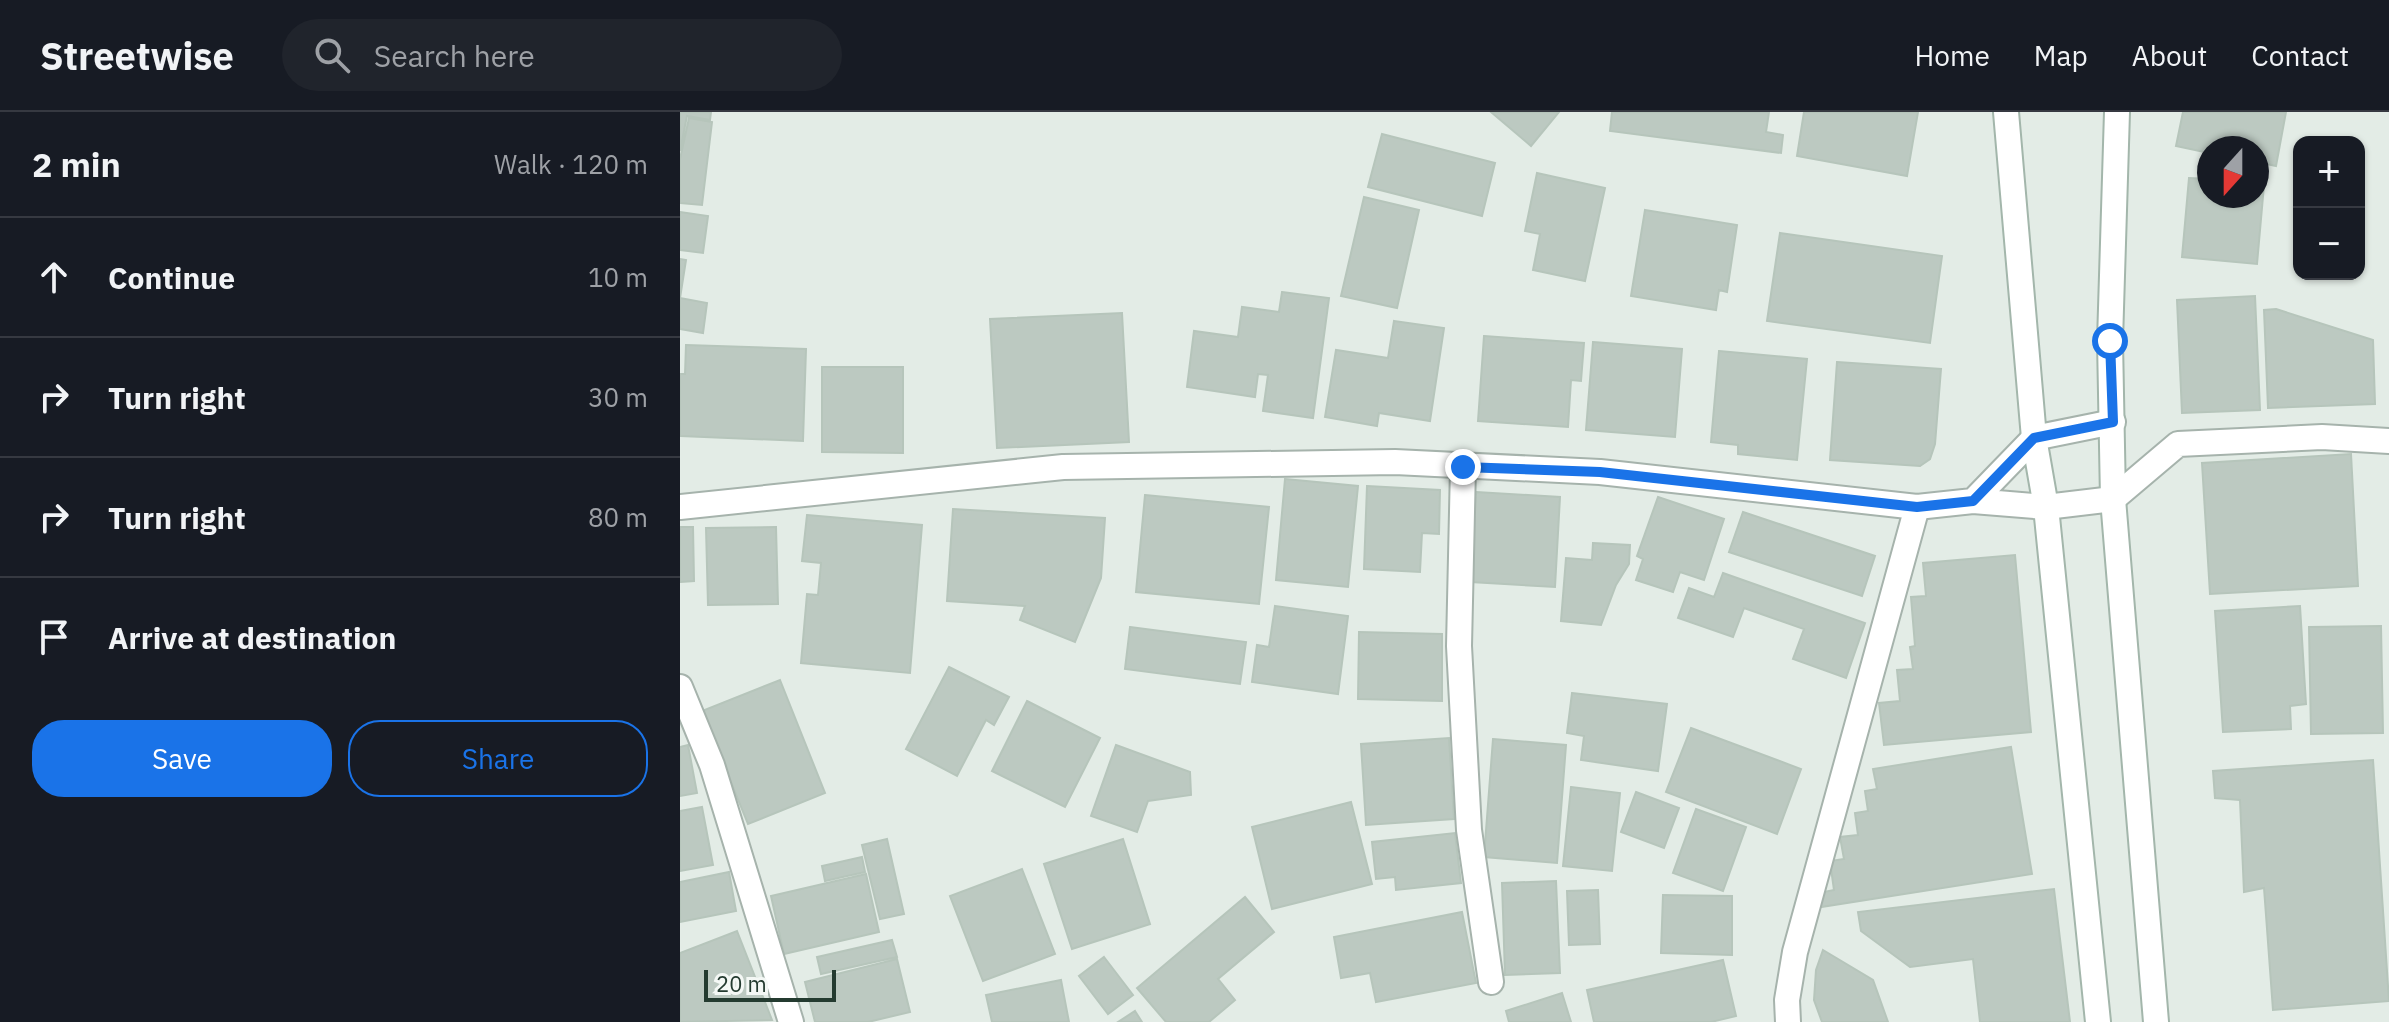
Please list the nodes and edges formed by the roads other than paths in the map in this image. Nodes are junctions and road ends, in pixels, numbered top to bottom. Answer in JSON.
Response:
{"nodes":[{"id":1,"x":2006,"y":112,"type":"edge"},
{"id":2,"x":2117,"y":112,"type":"edge"},
{"id":3,"x":2113,"y":422,"type":"junction"},
{"id":4,"x":2034,"y":438,"type":"junction"},
{"id":5,"x":2389,"y":441,"type":"edge"},
{"id":6,"x":1463,"y":467,"type":"junction"},
{"id":7,"x":2113,"y":499,"type":"junction"},
{"id":8,"x":1973,"y":501,"type":"junction"},
{"id":9,"x":680,"y":507,"type":"edge"},
{"id":10,"x":1917,"y":507,"type":"junction"},
{"id":11,"x":2046,"y":507,"type":"junction"},
{"id":12,"x":680,"y":687,"type":"edge"},
{"id":13,"x":1491,"y":982,"type":"dead end"},
{"id":14,"x":791,"y":1022,"type":"edge"},
{"id":15,"x":1788,"y":1022,"type":"edge"},
{"id":16,"x":2098,"y":1022,"type":"edge"},
{"id":17,"x":2156,"y":1022,"type":"edge"}],
"edges":[{"from":1,"to":4,"type":"street"},
{"from":2,"to":3,"type":"street"},
{"from":3,"to":4,"type":"street"},
{"from":3,"to":7,"type":"street"},
{"from":4,"to":8,"type":"street"},
{"from":4,"to":11,"type":"street"},
{"from":5,"to":7,"type":"street"},
{"from":6,"to":9,"type":"street"},
{"from":6,"to":10,"type":"street"},
{"from":6,"to":13,"type":"street"},
{"from":7,"to":11,"type":"street"},
{"from":7,"to":17,"type":"street"},
{"from":8,"to":10,"type":"street"},
{"from":8,"to":11,"type":"street"},
{"from":10,"to":15,"type":"street"},
{"from":11,"to":16,"type":"street"},
{"from":12,"to":14,"type":"street"}]}
